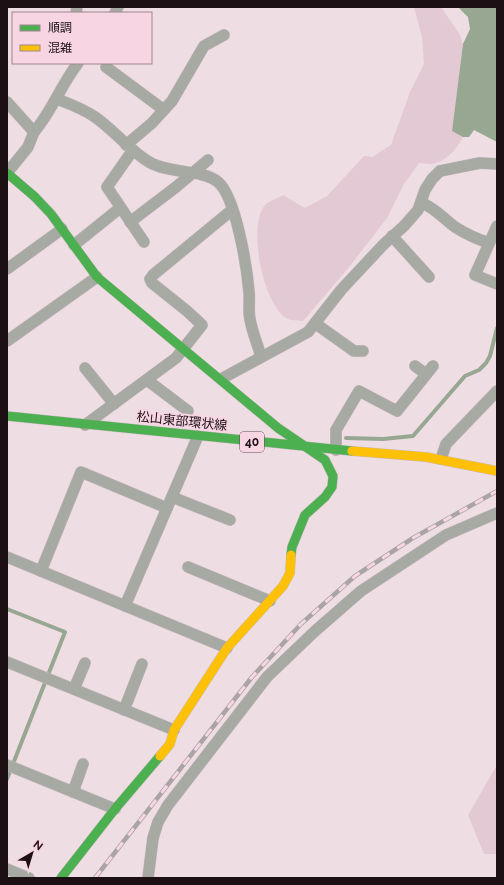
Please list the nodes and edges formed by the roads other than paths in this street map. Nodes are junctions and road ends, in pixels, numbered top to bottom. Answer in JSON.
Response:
{"nodes":[{"id":1,"x":224,"y":35,"type":"dead end"},
{"id":2,"x":77,"y":64,"type":"edge"},
{"id":3,"x":106,"y":67,"type":"dead end"},
{"id":4,"x":57,"y":99,"type":"junction"},
{"id":5,"x":7,"y":102,"type":"edge"},
{"id":6,"x":164,"y":110,"type":"junction"},
{"id":7,"x":34,"y":132,"type":"junction"},
{"id":8,"x":130,"y":147,"type":"junction"},
{"id":9,"x":208,"y":160,"type":"dead end"},
{"id":10,"x":497,"y":164,"type":"edge"},
{"id":11,"x":7,"y":173,"type":"edge"},
{"id":12,"x":191,"y":174,"type":"junction"},
{"id":13,"x":422,"y":203,"type":"junction"},
{"id":14,"x":120,"y":208,"type":"junction"},
{"id":15,"x":232,"y":210,"type":"junction"},
{"id":16,"x":130,"y":222,"type":"junction"},
{"id":17,"x":497,"y":226,"type":"edge"},
{"id":18,"x":62,"y":229,"type":"junction"},
{"id":19,"x":392,"y":236,"type":"junction"},
{"id":20,"x":144,"y":242,"type":"dead end"},
{"id":21,"x":489,"y":243,"type":"junction"},
{"id":22,"x":74,"y":245,"type":"junction"},
{"id":23,"x":7,"y":269,"type":"edge"},
{"id":24,"x":97,"y":277,"type":"junction"},
{"id":25,"x":429,"y":278,"type":"dead end"},
{"id":26,"x":497,"y":284,"type":"edge"},
{"id":27,"x":316,"y":324,"type":"junction"},
{"id":28,"x":7,"y":341,"type":"edge"},
{"id":29,"x":184,"y":350,"type":"junction"},
{"id":30,"x":363,"y":351,"type":"dead end"},
{"id":31,"x":261,"y":357,"type":"junction"},
{"id":32,"x":415,"y":366,"type":"dead end"},
{"id":33,"x":85,"y":368,"type":"dead end"},
{"id":34,"x":221,"y":379,"type":"junction"},
{"id":35,"x":146,"y":380,"type":"junction"},
{"id":36,"x":497,"y":391,"type":"edge"},
{"id":37,"x":114,"y":404,"type":"junction"},
{"id":38,"x":188,"y":411,"type":"dead end"},
{"id":39,"x":8,"y":418,"type":"edge"},
{"id":40,"x":85,"y":425,"type":"junction"},
{"id":41,"x":198,"y":436,"type":"junction"},
{"id":42,"x":305,"y":447,"type":"junction"},
{"id":43,"x":336,"y":450,"type":"junction"},
{"id":44,"x":441,"y":459,"type":"junction"},
{"id":45,"x":497,"y":471,"type":"edge"},
{"id":46,"x":172,"y":497,"type":"junction"},
{"id":47,"x":167,"y":508,"type":"junction"},
{"id":48,"x":497,"y":513,"type":"edge"},
{"id":49,"x":230,"y":520,"type":"dead end"},
{"id":50,"x":7,"y":557,"type":"edge"},
{"id":51,"x":188,"y":567,"type":"dead end"},
{"id":52,"x":41,"y":571,"type":"junction"},
{"id":53,"x":270,"y":601,"type":"junction"},
{"id":54,"x":125,"y":606,"type":"junction"},
{"id":55,"x":226,"y":648,"type":"junction"},
{"id":56,"x":7,"y":662,"type":"edge"},
{"id":57,"x":85,"y":663,"type":"dead end"},
{"id":58,"x":142,"y":664,"type":"dead end"},
{"id":59,"x":74,"y":689,"type":"junction"},
{"id":60,"x":124,"y":710,"type":"junction"},
{"id":61,"x":174,"y":730,"type":"junction"},
{"id":62,"x":83,"y":764,"type":"dead end"},
{"id":63,"x":7,"y":765,"type":"edge"},
{"id":64,"x":73,"y":792,"type":"junction"},
{"id":65,"x":115,"y":809,"type":"junction"},
{"id":66,"x":7,"y":869,"type":"edge"},
{"id":67,"x":29,"y":878,"type":"edge"},
{"id":68,"x":61,"y":878,"type":"edge"},
{"id":69,"x":148,"y":878,"type":"edge"}],
"edges":[{"from":1,"to":6,"type":"street"},
{"from":2,"to":4,"type":"street"},
{"from":3,"to":6,"type":"street"},
{"from":4,"to":7,"type":"street"},
{"from":4,"to":8,"type":"street"},
{"from":5,"to":7,"type":"street"},
{"from":6,"to":8,"type":"street"},
{"from":7,"to":11,"type":"street"},
{"from":8,"to":12,"type":"street"},
{"from":8,"to":14,"type":"street"},
{"from":9,"to":12,"type":"street"},
{"from":10,"to":13,"type":"street"},
{"from":11,"to":18,"type":"street"},
{"from":12,"to":15,"type":"street"},
{"from":12,"to":16,"type":"street"},
{"from":13,"to":19,"type":"street"},
{"from":13,"to":21,"type":"street"},
{"from":14,"to":16,"type":"street"},
{"from":14,"to":22,"type":"street"},
{"from":15,"to":29,"type":"street"},
{"from":15,"to":31,"type":"street"},
{"from":16,"to":20,"type":"street"},
{"from":17,"to":21,"type":"street"},
{"from":18,"to":22,"type":"street"},
{"from":18,"to":23,"type":"street"},
{"from":19,"to":25,"type":"street"},
{"from":19,"to":27,"type":"street"},
{"from":21,"to":26,"type":"street"},
{"from":22,"to":24,"type":"street"},
{"from":24,"to":28,"type":"street"},
{"from":24,"to":29,"type":"street"},
{"from":27,"to":30,"type":"street"},
{"from":27,"to":31,"type":"street"},
{"from":29,"to":34,"type":"street"},
{"from":29,"to":35,"type":"street"},
{"from":31,"to":34,"type":"street"},
{"from":32,"to":43,"type":"street"},
{"from":33,"to":37,"type":"street"},
{"from":34,"to":42,"type":"street"},
{"from":35,"to":37,"type":"street"},
{"from":35,"to":38,"type":"street"},
{"from":36,"to":44,"type":"street"},
{"from":37,"to":40,"type":"street"},
{"from":39,"to":40,"type":"street","name":"松山東部環状線","number":"40"},
{"from":40,"to":41,"type":"street","name":"松山東部環状線","number":"40"},
{"from":41,"to":42,"type":"street","name":"松山東部環状線","number":"40"},
{"from":41,"to":46,"type":"street"},
{"from":42,"to":43,"type":"street","name":"松山東部環状線","number":"40"},
{"from":42,"to":53,"type":"street"},
{"from":43,"to":44,"type":"street","name":"松山東部環状線","number":"40"},
{"from":44,"to":45,"type":"street","name":"松山東部環状線","number":"40"},
{"from":46,"to":47,"type":"street"},
{"from":46,"to":49,"type":"street"},
{"from":47,"to":52,"type":"street"},
{"from":47,"to":54,"type":"street"},
{"from":48,"to":69,"type":"street"},
{"from":50,"to":52,"type":"street"},
{"from":51,"to":53,"type":"street"},
{"from":52,"to":54,"type":"street"},
{"from":53,"to":55,"type":"street"},
{"from":54,"to":55,"type":"street"},
{"from":55,"to":61,"type":"street"},
{"from":56,"to":59,"type":"street"},
{"from":57,"to":59,"type":"street"},
{"from":58,"to":60,"type":"street"},
{"from":59,"to":60,"type":"street"},
{"from":60,"to":61,"type":"street"},
{"from":61,"to":65,"type":"street"},
{"from":62,"to":64,"type":"street"},
{"from":63,"to":64,"type":"street"},
{"from":64,"to":65,"type":"street"},
{"from":65,"to":68,"type":"street"},
{"from":66,"to":67,"type":"street"}]}
